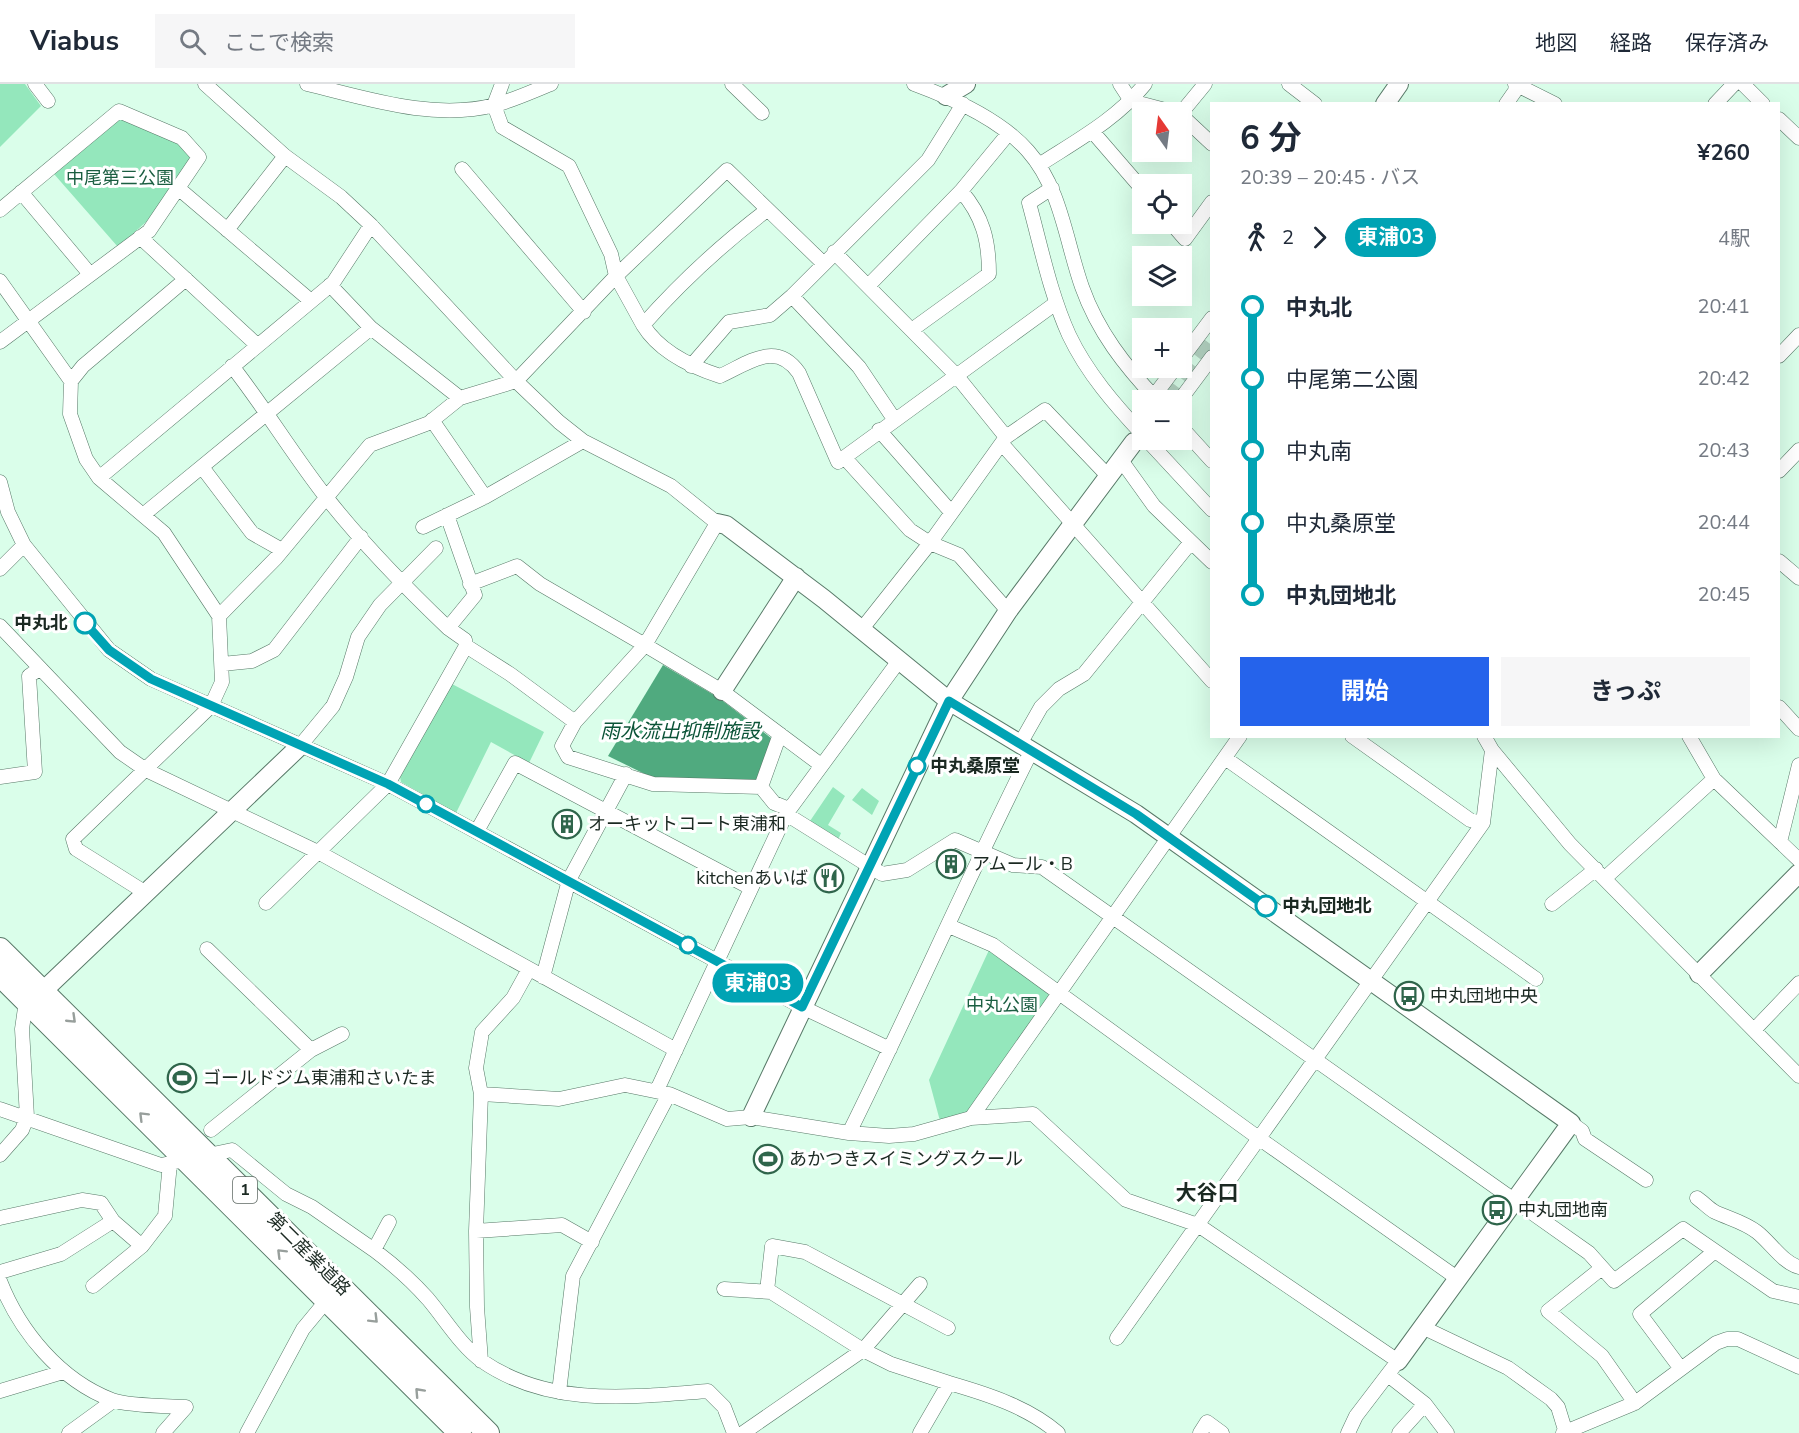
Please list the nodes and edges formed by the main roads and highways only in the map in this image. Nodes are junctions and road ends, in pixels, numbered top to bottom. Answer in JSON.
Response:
{"nodes":[{"id":1,"x":0,"y":949,"type":"edge"},
{"id":2,"x":0,"y":975,"type":"edge"},
{"id":3,"x":34,"y":996,"type":"junction"},
{"id":4,"x":460,"y":1433,"type":"edge"},
{"id":5,"x":488,"y":1433,"type":"edge"}],
"edges":[{"from":1,"to":3,"type":"main road","name":"第二産業道路","number":"1"},
{"from":2,"to":3,"type":"main road","name":"第二産業道路","number":"1"},
{"from":4,"to":3,"type":"main road","name":"第二産業道路","number":"1","one_way":true},
{"from":3,"to":5,"type":"main road","name":"第二産業道路","number":"1","one_way":true}]}
